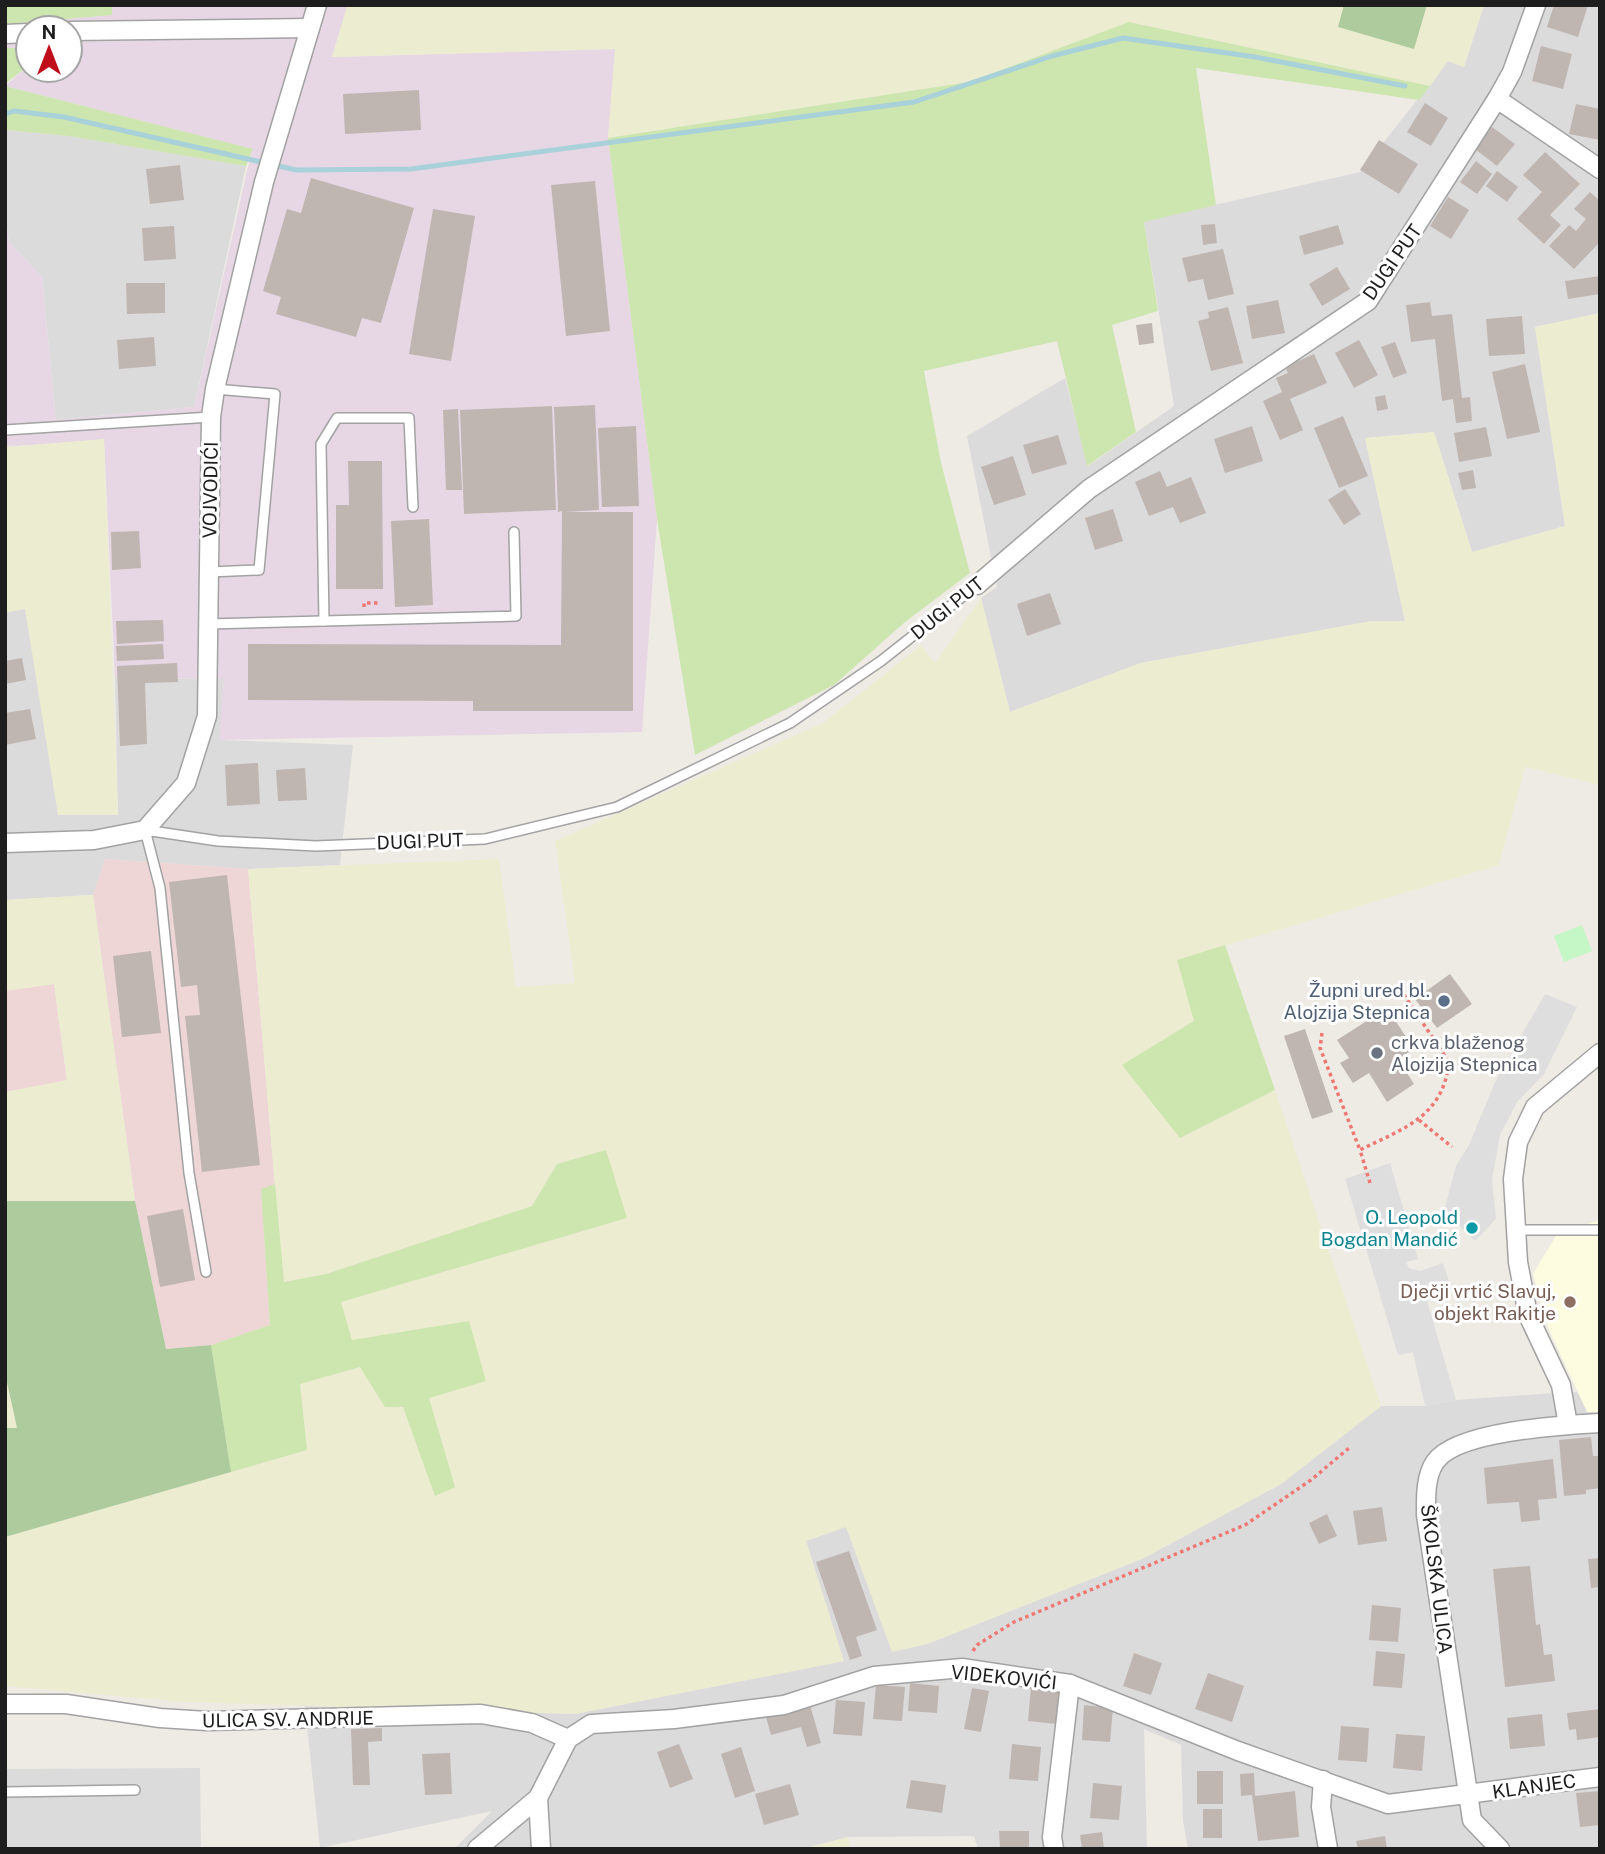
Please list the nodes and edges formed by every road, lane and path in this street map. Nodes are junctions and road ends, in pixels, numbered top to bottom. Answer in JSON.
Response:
{"nodes":[{"id":1,"x":317,"y":5,"type":"edge"},
{"id":2,"x":1536,"y":5,"type":"edge"},
{"id":3,"x":310,"y":29,"type":"junction"},
{"id":4,"x":84,"y":31,"type":"edge"},
{"id":5,"x":1497,"y":100,"type":"junction"},
{"id":6,"x":1600,"y":169,"type":"edge"},
{"id":7,"x":215,"y":389,"type":"junction"},
{"id":8,"x":211,"y":416,"type":"junction"},
{"id":9,"x":5,"y":430,"type":"edge"},
{"id":10,"x":413,"y":507,"type":"dead end"},
{"id":11,"x":514,"y":532,"type":"dead end"},
{"id":12,"x":209,"y":572,"type":"junction"},
{"id":13,"x":977,"y":584,"type":"joint"},
{"id":14,"x":324,"y":621,"type":"junction"},
{"id":15,"x":208,"y":624,"type":"junction"},
{"id":16,"x":145,"y":830,"type":"junction"},
{"id":17,"x":5,"y":843,"type":"edge"},
{"id":18,"x":1402,"y":992,"type":"dead end"},
{"id":19,"x":1322,"y":1033,"type":"dead end"},
{"id":20,"x":1600,"y":1053,"type":"edge"},
{"id":21,"x":1419,"y":1120,"type":"junction"},
{"id":22,"x":1452,"y":1147,"type":"dead end"},
{"id":23,"x":1360,"y":1150,"type":"junction"},
{"id":24,"x":1370,"y":1183,"type":"dead end"},
{"id":25,"x":1515,"y":1230,"type":"junction"},
{"id":26,"x":1600,"y":1230,"type":"edge"},
{"id":27,"x":206,"y":1272,"type":"dead end"},
{"id":28,"x":1600,"y":1423,"type":"edge"},
{"id":29,"x":1569,"y":1425,"type":"junction"},
{"id":30,"x":1349,"y":1448,"type":"dead end"},
{"id":31,"x":962,"y":1668,"type":"junction"},
{"id":32,"x":1070,"y":1684,"type":"junction"},
{"id":33,"x":5,"y":1704,"type":"edge"},
{"id":34,"x":568,"y":1739,"type":"junction"},
{"id":35,"x":1600,"y":1777,"type":"edge"},
{"id":36,"x":1323,"y":1780,"type":"junction"},
{"id":37,"x":135,"y":1790,"type":"dead end"},
{"id":38,"x":5,"y":1792,"type":"edge"},
{"id":39,"x":1467,"y":1796,"type":"junction"},
{"id":40,"x":538,"y":1798,"type":"junction"},
{"id":41,"x":477,"y":1849,"type":"edge"},
{"id":42,"x":541,"y":1849,"type":"edge"},
{"id":43,"x":1054,"y":1849,"type":"edge"},
{"id":44,"x":1328,"y":1849,"type":"edge"},
{"id":45,"x":1500,"y":1849,"type":"edge"}],
"edges":[{"from":1,"to":3,"type":"street","name":"VOJVODIĆI"},
{"from":2,"to":5,"type":"street","name":"DUGI PUT"},
{"from":3,"to":4,"type":"street"},
{"from":3,"to":7,"type":"street","name":"VOJVODIĆI"},
{"from":5,"to":6,"type":"street"},
{"from":5,"to":13,"type":"street","name":"DUGI PUT"},
{"from":7,"to":8,"type":"street","name":"VOJVODIĆI"},
{"from":7,"to":12,"type":"lane"},
{"from":8,"to":9,"type":"lane"},
{"from":8,"to":12,"type":"street","name":"VOJVODIĆI"},
{"from":10,"to":14,"type":"lane"},
{"from":11,"to":14,"type":"lane"},
{"from":12,"to":15,"type":"street","name":"VOJVODIĆI"},
{"from":13,"to":16,"type":"lane","name":"DUGI PUT"},
{"from":14,"to":15,"type":"lane"},
{"from":15,"to":16,"type":"street","name":"VOJVODIĆI"},
{"from":16,"to":17,"type":"street"},
{"from":16,"to":27,"type":"lane"},
{"from":18,"to":21,"type":"path"},
{"from":19,"to":23,"type":"path"},
{"from":20,"to":25,"type":"street"},
{"from":21,"to":22,"type":"path"},
{"from":21,"to":23,"type":"path"},
{"from":23,"to":24,"type":"path"},
{"from":25,"to":26,"type":"lane"},
{"from":25,"to":29,"type":"street"},
{"from":28,"to":29,"type":"street","name":"ŠKOLSKA ULICA"},
{"from":29,"to":39,"type":"street","name":"ŠKOLSKA ULICA"},
{"from":30,"to":31,"type":"path"},
{"from":31,"to":32,"type":"street","name":"VIDEKOVIĆI"},
{"from":31,"to":34,"type":"street","name":"VIDEKOVIĆI"},
{"from":32,"to":36,"type":"street","name":"VIDEKOVIĆI"},
{"from":32,"to":43,"type":"street"},
{"from":33,"to":34,"type":"street","name":"ULICA SV. ANDRIJE"},
{"from":34,"to":40,"type":"street"},
{"from":35,"to":39,"type":"street","name":"KLANJEC"},
{"from":36,"to":39,"type":"street","name":"VIDEKOVIĆI"},
{"from":36,"to":44,"type":"street"},
{"from":37,"to":38,"type":"lane"},
{"from":39,"to":45,"type":"street"},
{"from":40,"to":41,"type":"street"},
{"from":40,"to":42,"type":"street"}]}
